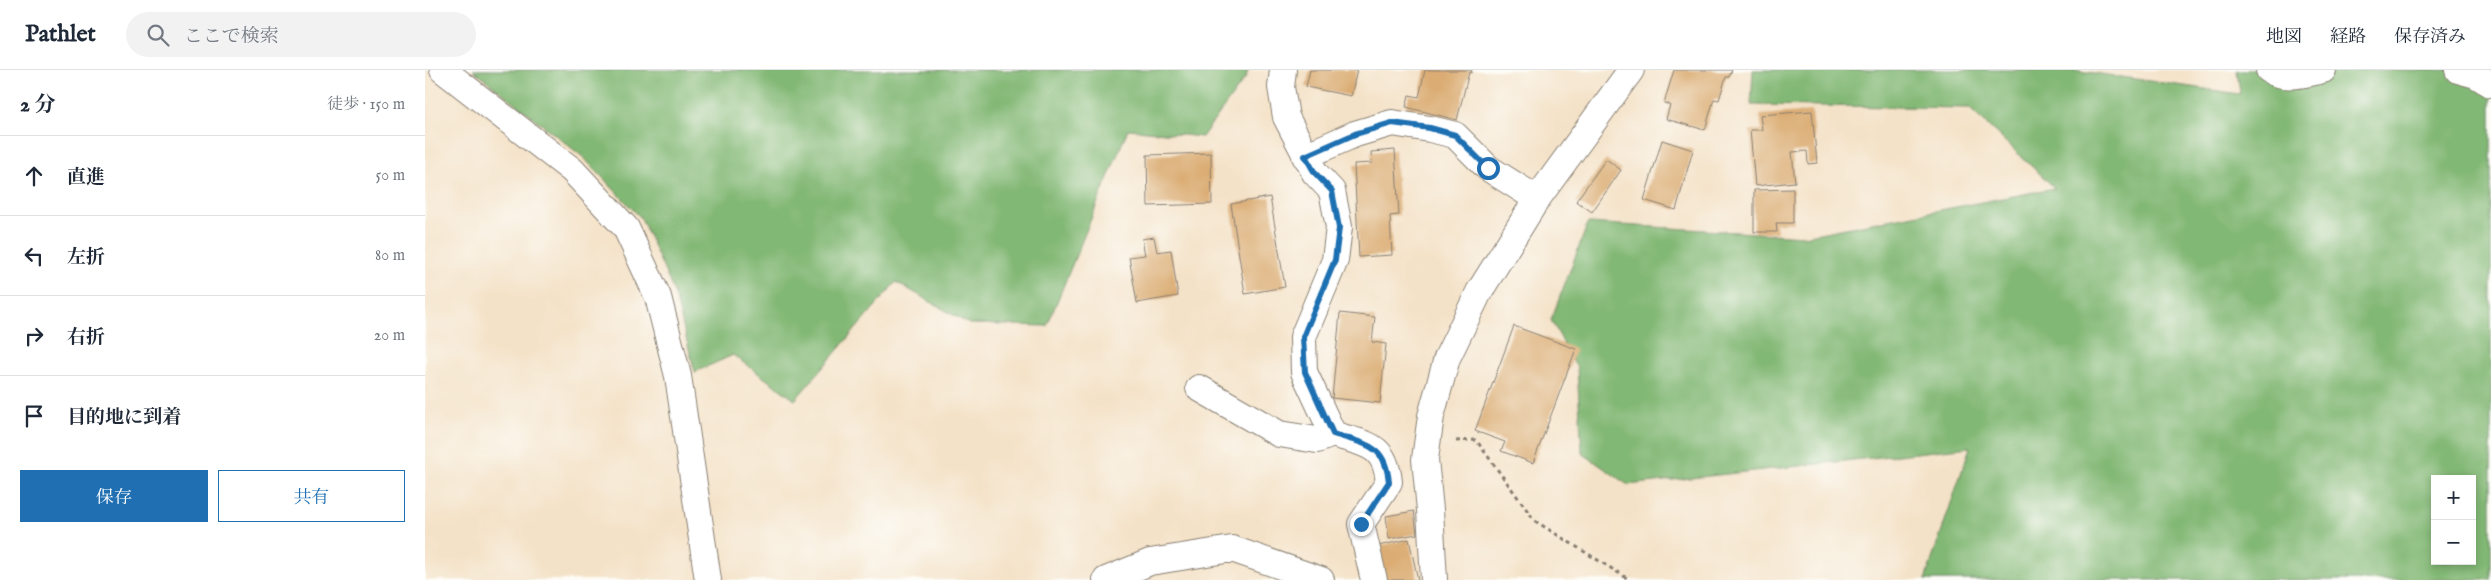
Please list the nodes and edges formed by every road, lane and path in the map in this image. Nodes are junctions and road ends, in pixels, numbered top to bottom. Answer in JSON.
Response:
{"nodes":[{"id":1,"x":443,"y":70,"type":"edge"},
{"id":2,"x":1283,"y":70,"type":"edge"},
{"id":3,"x":1631,"y":70,"type":"edge"},
{"id":4,"x":2269,"y":70,"type":"edge"},
{"id":5,"x":2323,"y":70,"type":"edge"},
{"id":6,"x":2457,"y":70,"type":"edge"},
{"id":7,"x":2491,"y":84,"type":"edge"},
{"id":8,"x":1305,"y":156,"type":"junction"},
{"id":9,"x":1537,"y":199,"type":"junction"},
{"id":10,"x":1199,"y":388,"type":"dead end"},
{"id":11,"x":1333,"y":434,"type":"junction"},
{"id":12,"x":1427,"y":441,"type":"junction"},
{"id":13,"x":708,"y":580,"type":"edge"},
{"id":14,"x":1106,"y":580,"type":"edge"},
{"id":15,"x":1321,"y":580,"type":"edge"},
{"id":16,"x":1374,"y":580,"type":"edge"},
{"id":17,"x":1434,"y":580,"type":"edge"},
{"id":18,"x":1629,"y":580,"type":"edge"}],
"edges":[{"from":1,"to":13,"type":"street"},
{"from":2,"to":8,"type":"street"},
{"from":3,"to":9,"type":"street"},
{"from":4,"to":5,"type":"street"},
{"from":6,"to":7,"type":"street"},
{"from":8,"to":9,"type":"street"},
{"from":8,"to":11,"type":"street"},
{"from":9,"to":12,"type":"street"},
{"from":10,"to":11,"type":"street"},
{"from":11,"to":16,"type":"street"},
{"from":12,"to":17,"type":"street"},
{"from":12,"to":18,"type":"path"},
{"from":14,"to":15,"type":"street"}]}
